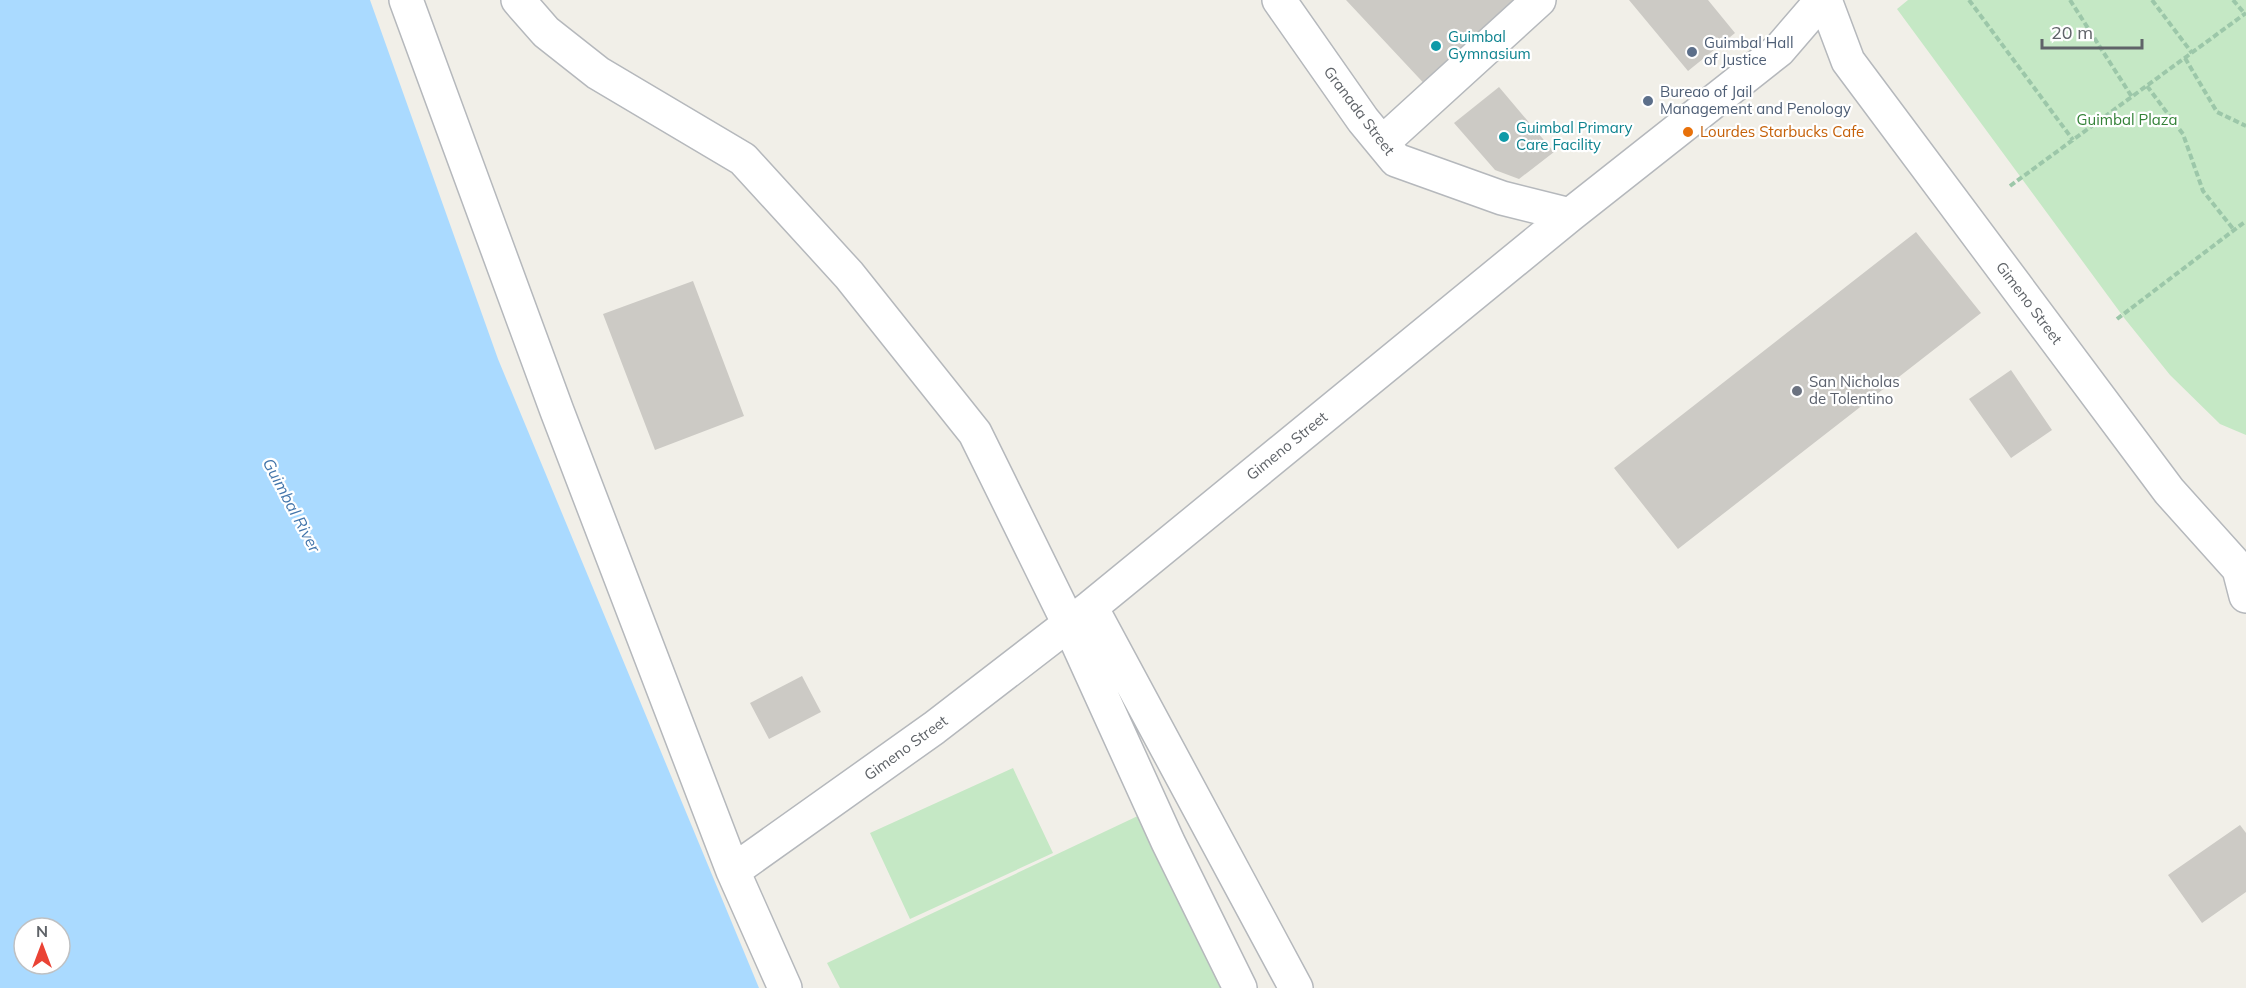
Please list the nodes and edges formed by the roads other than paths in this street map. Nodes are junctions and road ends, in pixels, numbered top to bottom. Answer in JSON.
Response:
{"nodes":[{"id":1,"x":406,"y":0,"type":"edge"},
{"id":2,"x":518,"y":0,"type":"edge"},
{"id":3,"x":1279,"y":0,"type":"edge"},
{"id":4,"x":1539,"y":0,"type":"edge"},
{"id":5,"x":1824,"y":0,"type":"edge"},
{"id":6,"x":1382,"y":143,"type":"junction"},
{"id":7,"x":1570,"y":215,"type":"junction"},
{"id":8,"x":2246,"y":596,"type":"edge"},
{"id":9,"x":1080,"y":616,"type":"junction"},
{"id":10,"x":733,"y":871,"type":"junction"},
{"id":11,"x":785,"y":988,"type":"edge"},
{"id":12,"x":1240,"y":988,"type":"edge"},
{"id":13,"x":1296,"y":988,"type":"edge"}],
"edges":[{"from":1,"to":10,"type":"street"},
{"from":2,"to":9,"type":"street"},
{"from":3,"to":6,"type":"street","name":"Granada Street"},
{"from":4,"to":6,"type":"street"},
{"from":5,"to":7,"type":"street","name":"Gimeno Street"},
{"from":5,"to":8,"type":"street","name":"Gimeno Street"},
{"from":6,"to":7,"type":"street","name":"Granada Street"},
{"from":7,"to":9,"type":"street","name":"Gimeno Street"},
{"from":9,"to":10,"type":"street","name":"Gimeno Street"},
{"from":9,"to":12,"type":"street"},
{"from":9,"to":13,"type":"street"},
{"from":10,"to":11,"type":"street"}]}
